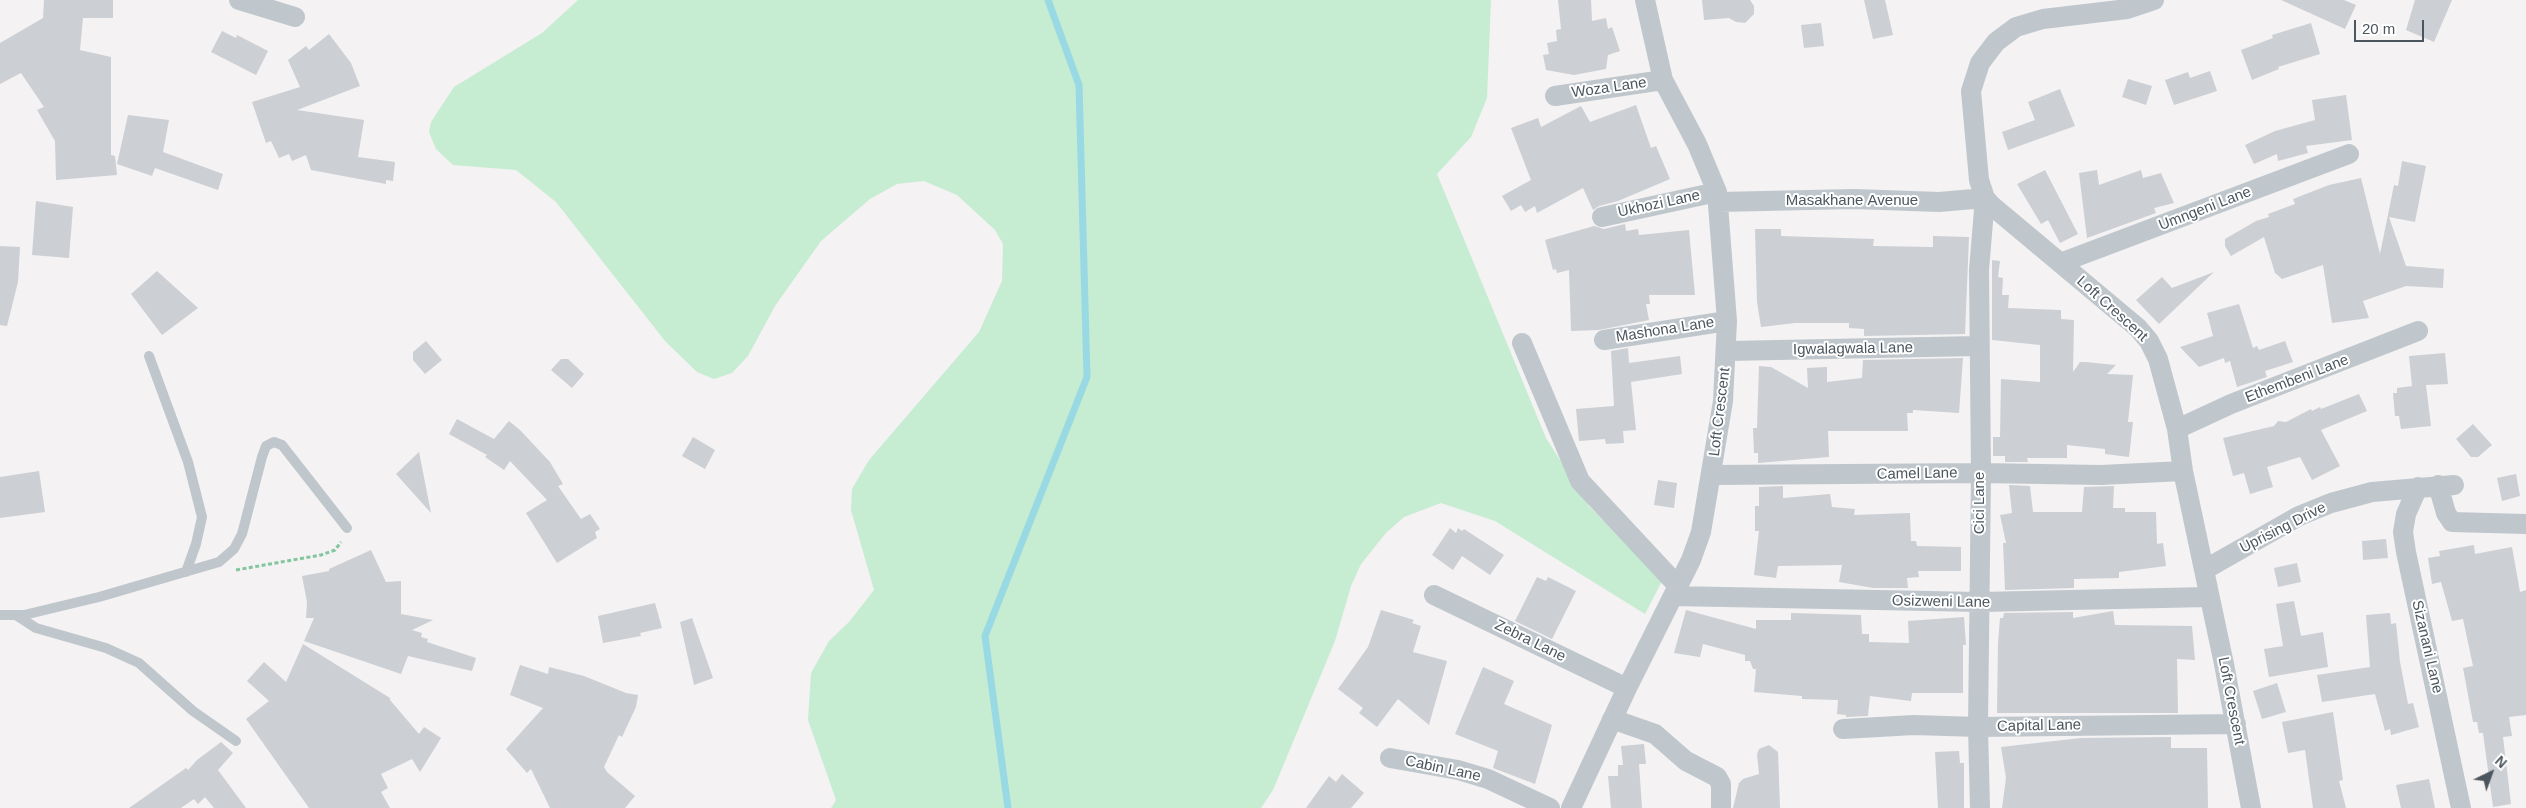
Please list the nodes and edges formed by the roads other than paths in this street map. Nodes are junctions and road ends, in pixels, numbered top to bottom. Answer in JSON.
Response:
{"nodes":[{"id":1,"x":239,"y":0,"type":"edge"},
{"id":2,"x":1645,"y":0,"type":"edge"},
{"id":3,"x":2154,"y":0,"type":"edge"},
{"id":4,"x":2081,"y":7,"type":"edge"},
{"id":5,"x":295,"y":17,"type":"dead end"},
{"id":6,"x":1663,"y":80,"type":"junction"},
{"id":7,"x":1555,"y":96,"type":"dead end"},
{"id":8,"x":2349,"y":154,"type":"dead end"},
{"id":9,"x":1718,"y":197,"type":"junction"},
{"id":10,"x":1985,"y":198,"type":"junction"},
{"id":11,"x":1602,"y":216,"type":"dead end"},
{"id":12,"x":2060,"y":263,"type":"junction"},
{"id":13,"x":1727,"y":321,"type":"junction"},
{"id":14,"x":2418,"y":331,"type":"dead end"},
{"id":15,"x":1604,"y":340,"type":"dead end"},
{"id":16,"x":1522,"y":343,"type":"dead end"},
{"id":17,"x":1979,"y":346,"type":"junction"},
{"id":18,"x":1727,"y":351,"type":"junction"},
{"id":19,"x":150,"y":356,"type":"dead end"},
{"id":20,"x":2176,"y":429,"type":"junction"},
{"id":21,"x":2183,"y":471,"type":"junction"},
{"id":22,"x":1981,"y":473,"type":"junction"},
{"id":23,"x":1712,"y":475,"type":"junction"},
{"id":24,"x":2418,"y":486,"type":"junction"},
{"id":25,"x":2526,"y":524,"type":"edge"},
{"id":26,"x":347,"y":528,"type":"road end"},
{"id":27,"x":2204,"y":570,"type":"junction"},
{"id":28,"x":186,"y":572,"type":"junction"},
{"id":29,"x":1676,"y":591,"type":"junction"},
{"id":30,"x":1434,"y":595,"type":"dead end"},
{"id":31,"x":2208,"y":597,"type":"junction"},
{"id":32,"x":1980,"y":602,"type":"junction"},
{"id":33,"x":0,"y":615,"type":"edge"},
{"id":34,"x":15,"y":615,"type":"junction"},
{"id":35,"x":1627,"y":688,"type":"junction"},
{"id":36,"x":1612,"y":719,"type":"junction"},
{"id":37,"x":2236,"y":724,"type":"junction"},
{"id":38,"x":1978,"y":726,"type":"junction"},
{"id":39,"x":1843,"y":729,"type":"dead end"},
{"id":40,"x":236,"y":741,"type":"dead end"},
{"id":41,"x":1390,"y":758,"type":"dead end"},
{"id":42,"x":1550,"y":808,"type":"edge"},
{"id":43,"x":1571,"y":808,"type":"edge"},
{"id":44,"x":1721,"y":808,"type":"edge"},
{"id":45,"x":1980,"y":808,"type":"edge"},
{"id":46,"x":2251,"y":808,"type":"edge"},
{"id":47,"x":2461,"y":808,"type":"edge"}],
"edges":[{"from":1,"to":5,"type":"street"},
{"from":2,"to":6,"type":"street","name":"Loft Crescent"},
{"from":3,"to":4,"type":"street","name":"Loft Crescent"},
{"from":4,"to":10,"type":"street","name":"Loft Crescent"},
{"from":6,"to":7,"type":"street","name":"Woza Lane"},
{"from":6,"to":9,"type":"street","name":"Loft Crescent"},
{"from":8,"to":12,"type":"street","name":"Umngeni Lane"},
{"from":9,"to":10,"type":"street","name":"Masakhane Avenue"},
{"from":9,"to":11,"type":"street","name":"Ukhozi Lane"},
{"from":9,"to":13,"type":"street","name":"Loft Crescent"},
{"from":10,"to":12,"type":"street","name":"Loft Crescent"},
{"from":10,"to":17,"type":"street","name":"Cici Lane"},
{"from":12,"to":20,"type":"street","name":"Loft Crescent"},
{"from":13,"to":15,"type":"street","name":"Mashona Lane"},
{"from":13,"to":18,"type":"street","name":"Loft Crescent"},
{"from":14,"to":20,"type":"street","name":"Ethembeni Lane"},
{"from":16,"to":29,"type":"street"},
{"from":17,"to":18,"type":"street","name":"Igwalagwala Lane"},
{"from":17,"to":22,"type":"street","name":"Cici Lane"},
{"from":18,"to":23,"type":"street","name":"Loft Crescent"},
{"from":19,"to":28,"type":"lane"},
{"from":20,"to":21,"type":"street","name":"Loft Crescent"},
{"from":21,"to":22,"type":"street","name":"Camel Lane"},
{"from":21,"to":27,"type":"street","name":"Loft Crescent"},
{"from":22,"to":23,"type":"street","name":"Camel Lane"},
{"from":22,"to":32,"type":"street","name":"Cici Lane"},
{"from":23,"to":29,"type":"street","name":"Loft Crescent"},
{"from":24,"to":25,"type":"street","name":"Uprising Drive"},
{"from":24,"to":27,"type":"street","name":"Uprising Drive"},
{"from":24,"to":47,"type":"street","name":"Sizanani Lane"},
{"from":26,"to":28,"type":"lane"},
{"from":27,"to":31,"type":"street","name":"Loft Crescent"},
{"from":28,"to":34,"type":"lane"},
{"from":29,"to":32,"type":"street","name":"Osizweni Lane"},
{"from":29,"to":35,"type":"street","name":"Loft Crescent"},
{"from":30,"to":35,"type":"street","name":"Zebra Lane"},
{"from":31,"to":32,"type":"street","name":"Osizweni Lane"},
{"from":31,"to":37,"type":"street","name":"Loft Crescent"},
{"from":32,"to":38,"type":"street","name":"Cici Lane"},
{"from":33,"to":34,"type":"lane"},
{"from":34,"to":40,"type":"lane"},
{"from":35,"to":36,"type":"street","name":"Loft Crescent"},
{"from":36,"to":43,"type":"street","name":"Loft Crescent"},
{"from":36,"to":44,"type":"street"},
{"from":37,"to":38,"type":"street","name":"Capital Lane"},
{"from":37,"to":46,"type":"street","name":"Loft Crescent"},
{"from":38,"to":39,"type":"street","name":"Capital Lane"},
{"from":38,"to":45,"type":"street","name":"Cici Lane"},
{"from":41,"to":42,"type":"street","name":"Cabin Lane"}]}
